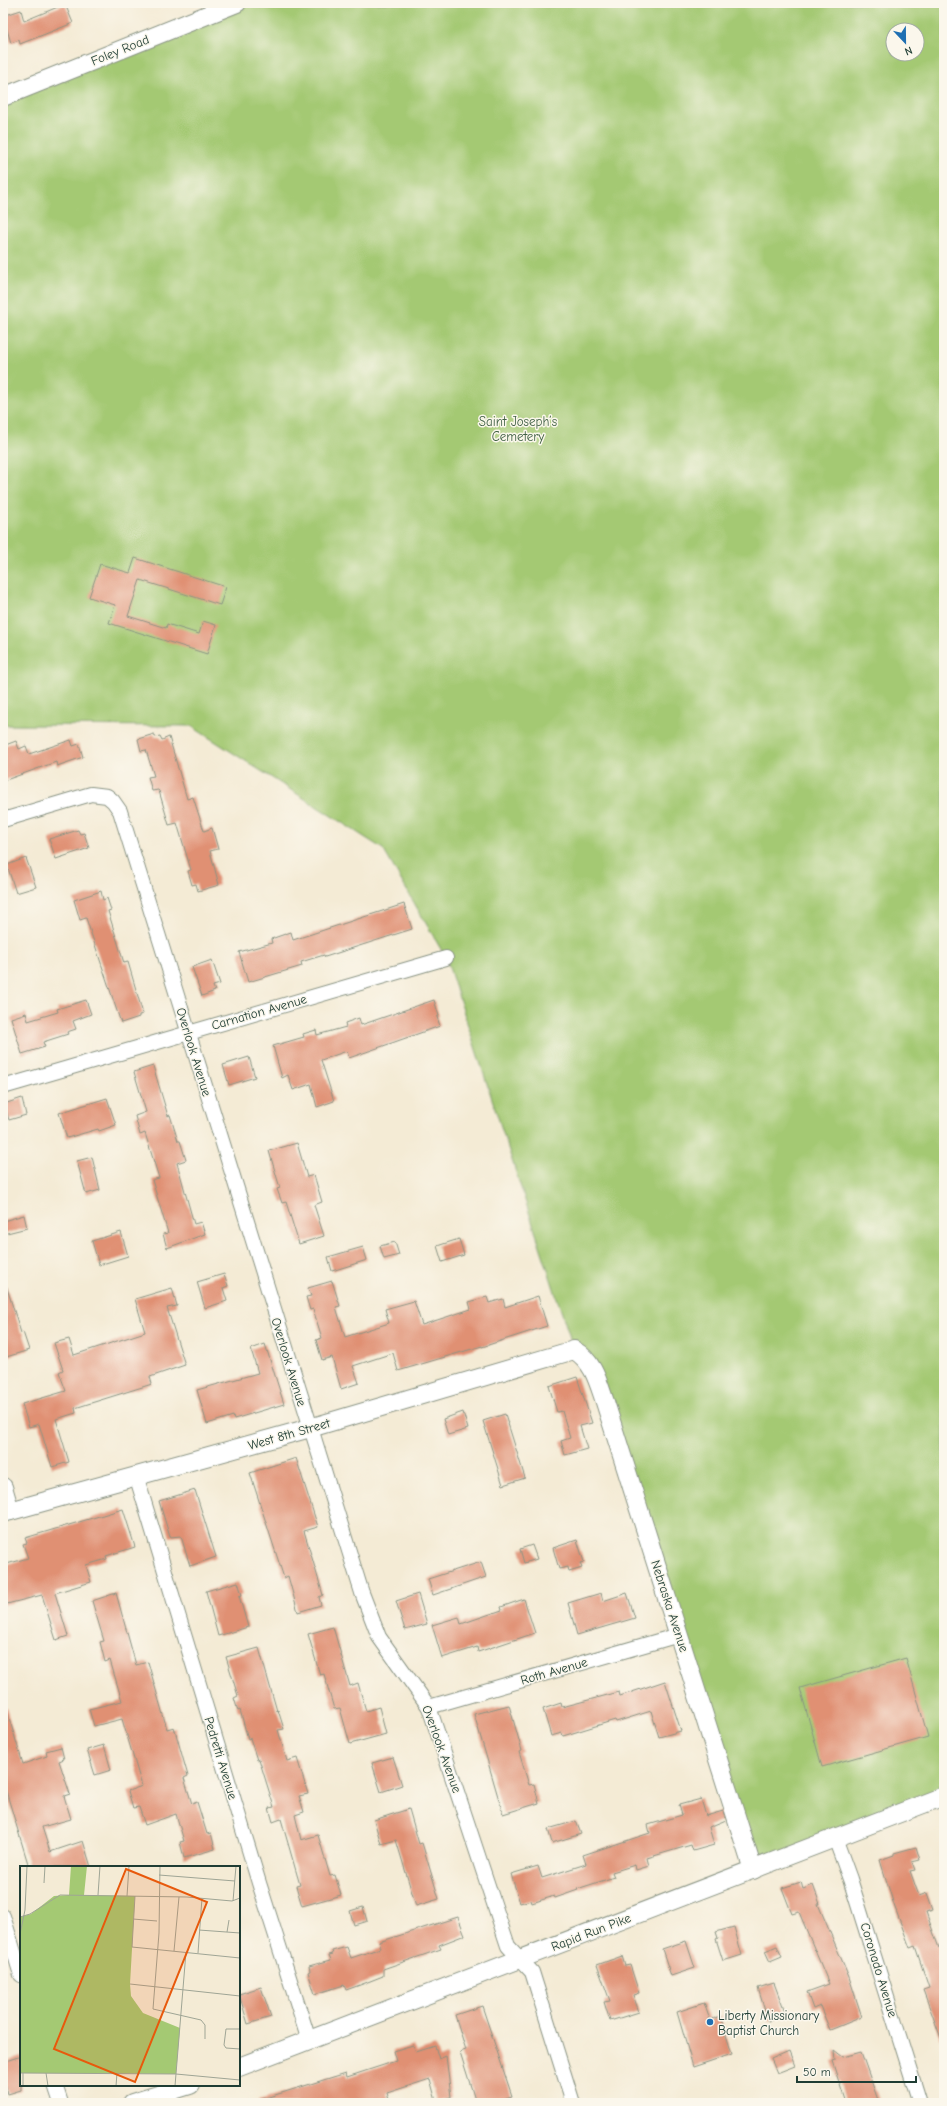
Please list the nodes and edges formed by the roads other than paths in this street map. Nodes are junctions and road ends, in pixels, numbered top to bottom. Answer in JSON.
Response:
{"nodes":[{"id":1,"x":237,"y":3,"type":"edge"},
{"id":2,"x":214,"y":7,"type":"edge"},
{"id":3,"x":3,"y":97,"type":"edge"},
{"id":4,"x":3,"y":820,"type":"edge"},
{"id":5,"x":446,"y":958,"type":"dead end"},
{"id":6,"x":187,"y":1032,"type":"junction"},
{"id":7,"x":3,"y":1087,"type":"edge"},
{"id":8,"x":574,"y":1350,"type":"joint"},
{"id":9,"x":310,"y":1428,"type":"junction"},
{"id":10,"x":136,"y":1475,"type":"junction"},
{"id":11,"x":3,"y":1487,"type":"edge"},
{"id":12,"x":7,"y":1512,"type":"edge"},
{"id":13,"x":679,"y":1635,"type":"junction"},
{"id":14,"x":429,"y":1707,"type":"junction"},
{"id":15,"x":944,"y":1796,"type":"edge"},
{"id":16,"x":836,"y":1838,"type":"junction"},
{"id":17,"x":753,"y":1870,"type":"junction"},
{"id":18,"x":3,"y":1916,"type":"edge"},
{"id":19,"x":521,"y":1959,"type":"junction"},
{"id":20,"x":20,"y":1972,"type":"edge"},
{"id":21,"x":309,"y":2040,"type":"junction"},
{"id":22,"x":240,"y":2067,"type":"edge"},
{"id":23,"x":55,"y":2086,"type":"edge"},
{"id":24,"x":187,"y":2086,"type":"edge"},
{"id":25,"x":61,"y":2103,"type":"edge"},
{"id":26,"x":132,"y":2103,"type":"edge"},
{"id":27,"x":573,"y":2103,"type":"edge"},
{"id":28,"x":920,"y":2103,"type":"edge"}],
"edges":[{"from":1,"to":2,"type":"street","name":"Foley Road"},
{"from":2,"to":3,"type":"street","name":"Foley Road"},
{"from":4,"to":6,"type":"street","name":"Overlook Avenue"},
{"from":5,"to":6,"type":"street","name":"Carnation Avenue"},
{"from":6,"to":7,"type":"street","name":"Carnation Avenue"},
{"from":6,"to":9,"type":"street","name":"Overlook Avenue"},
{"from":8,"to":9,"type":"street","name":"West 8th Street"},
{"from":8,"to":13,"type":"street","name":"Nebraska Avenue"},
{"from":9,"to":10,"type":"street","name":"West 8th Street"},
{"from":9,"to":14,"type":"street","name":"Overlook Avenue"},
{"from":10,"to":12,"type":"street","name":"West 8th Street"},
{"from":10,"to":21,"type":"street","name":"Pedretti Avenue"},
{"from":11,"to":12,"type":"street"},
{"from":13,"to":14,"type":"street","name":"Roth Avenue"},
{"from":13,"to":17,"type":"street","name":"Nebraska Avenue"},
{"from":14,"to":19,"type":"street","name":"Overlook Avenue"},
{"from":15,"to":16,"type":"street","name":"Rapid Run Pike"},
{"from":16,"to":17,"type":"street","name":"Rapid Run Pike"},
{"from":16,"to":28,"type":"street","name":"Coronado Avenue"},
{"from":17,"to":19,"type":"street","name":"Rapid Run Pike"},
{"from":18,"to":20,"type":"street"},
{"from":19,"to":21,"type":"street","name":"Rapid Run Pike"},
{"from":19,"to":27,"type":"street","name":"Overlook Avenue"},
{"from":21,"to":22,"type":"street","name":"Rapid Run Pike"},
{"from":23,"to":25,"type":"street"},
{"from":24,"to":26,"type":"street"}]}
